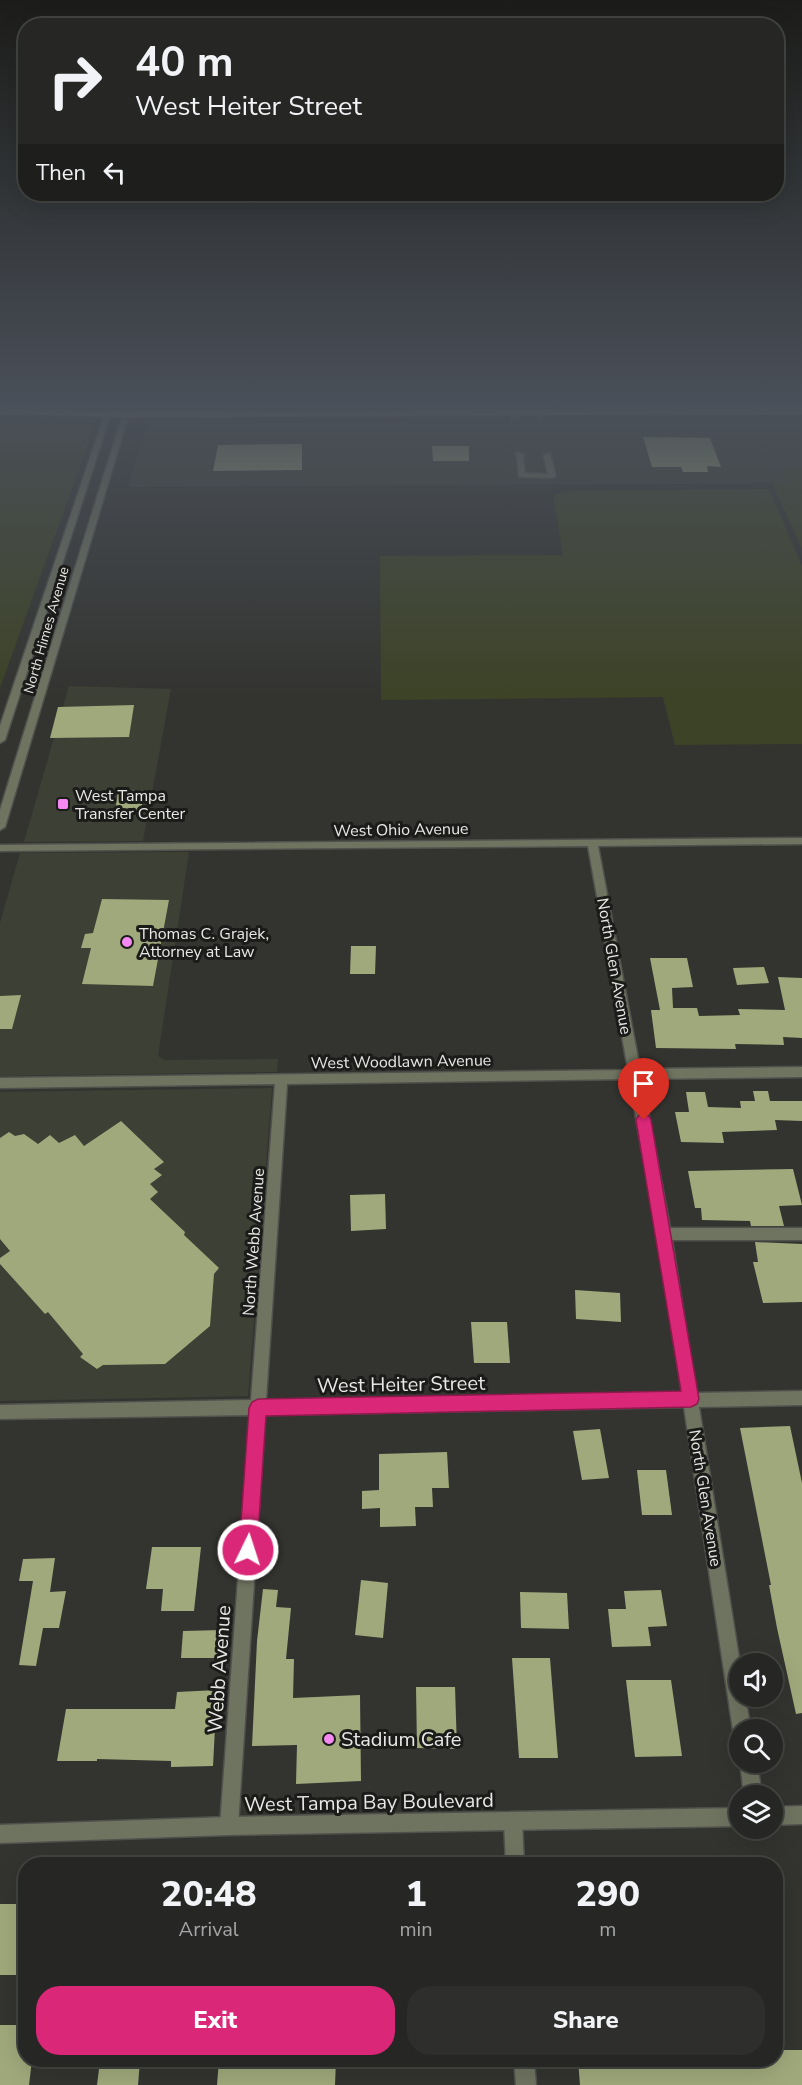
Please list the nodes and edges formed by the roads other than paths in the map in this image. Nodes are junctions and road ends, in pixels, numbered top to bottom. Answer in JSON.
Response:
{"nodes":[{"id":1,"x":78,"y":504,"type":"edge"},
{"id":2,"x":98,"y":504,"type":"edge"},
{"id":3,"x":53,"y":652,"type":"junction"},
{"id":4,"x":29,"y":653,"type":"junction"},
{"id":5,"x":0,"y":740,"type":"edge"},
{"id":6,"x":0,"y":827,"type":"edge"},
{"id":7,"x":802,"y":841,"type":"edge"},
{"id":8,"x":592,"y":842,"type":"junction"},
{"id":9,"x":0,"y":848,"type":"edge"},
{"id":10,"x":802,"y":1072,"type":"edge"},
{"id":11,"x":635,"y":1074,"type":"junction"},
{"id":12,"x":281,"y":1080,"type":"junction"},
{"id":13,"x":0,"y":1083,"type":"edge"},
{"id":14,"x":664,"y":1234,"type":"junction"},
{"id":15,"x":802,"y":1234,"type":"edge"},
{"id":16,"x":802,"y":1398,"type":"edge"},
{"id":17,"x":691,"y":1399,"type":"junction"},
{"id":18,"x":258,"y":1408,"type":"junction"},
{"id":19,"x":0,"y":1412,"type":"edge"},
{"id":20,"x":740,"y":1719,"type":"edge"},
{"id":21,"x":802,"y":1815,"type":"edge"},
{"id":22,"x":729,"y":1816,"type":"edge"},
{"id":23,"x":783,"y":1816,"type":"edge"},
{"id":24,"x":513,"y":1822,"type":"junction"},
{"id":25,"x":229,"y":1826,"type":"junction"},
{"id":26,"x":0,"y":1834,"type":"edge"},
{"id":27,"x":515,"y":1857,"type":"edge"},
{"id":28,"x":525,"y":2067,"type":"edge"},
{"id":29,"x":526,"y":2085,"type":"edge"}],
"edges":[{"from":1,"to":4,"type":"street","name":"North Himes Avenue"},
{"from":2,"to":3,"type":"street","name":"North Himes Avenue"},
{"from":3,"to":4,"type":"street"},
{"from":3,"to":6,"type":"street","name":"North Himes Avenue"},
{"from":4,"to":5,"type":"street","name":"North Himes Avenue"},
{"from":7,"to":8,"type":"street","name":"West Ohio Avenue"},
{"from":8,"to":9,"type":"street","name":"West Ohio Avenue"},
{"from":8,"to":11,"type":"street","name":"North Glen Avenue"},
{"from":10,"to":11,"type":"street","name":"West Woodlawn Avenue"},
{"from":11,"to":12,"type":"street","name":"West Woodlawn Avenue"},
{"from":11,"to":14,"type":"street","name":"North Glen Avenue"},
{"from":12,"to":13,"type":"street","name":"West Woodlawn Avenue"},
{"from":12,"to":18,"type":"street","name":"North Webb Avenue"},
{"from":14,"to":15,"type":"street"},
{"from":14,"to":17,"type":"street","name":"North Glen Avenue"},
{"from":16,"to":17,"type":"street","name":"West Heiter Street"},
{"from":17,"to":18,"type":"street","name":"West Heiter Street"},
{"from":17,"to":20,"type":"street","name":"North Glen Avenue"},
{"from":18,"to":19,"type":"street","name":"West Heiter Street"},
{"from":18,"to":25,"type":"street","name":"Webb Avenue"},
{"from":21,"to":23,"type":"street"},
{"from":22,"to":24,"type":"street","name":"West Tampa Bay Boulevard"},
{"from":24,"to":25,"type":"street","name":"West Tampa Bay Boulevard"},
{"from":24,"to":27,"type":"street"},
{"from":25,"to":26,"type":"street","name":"West Tampa Bay Boulevard"},
{"from":28,"to":29,"type":"street"}]}
